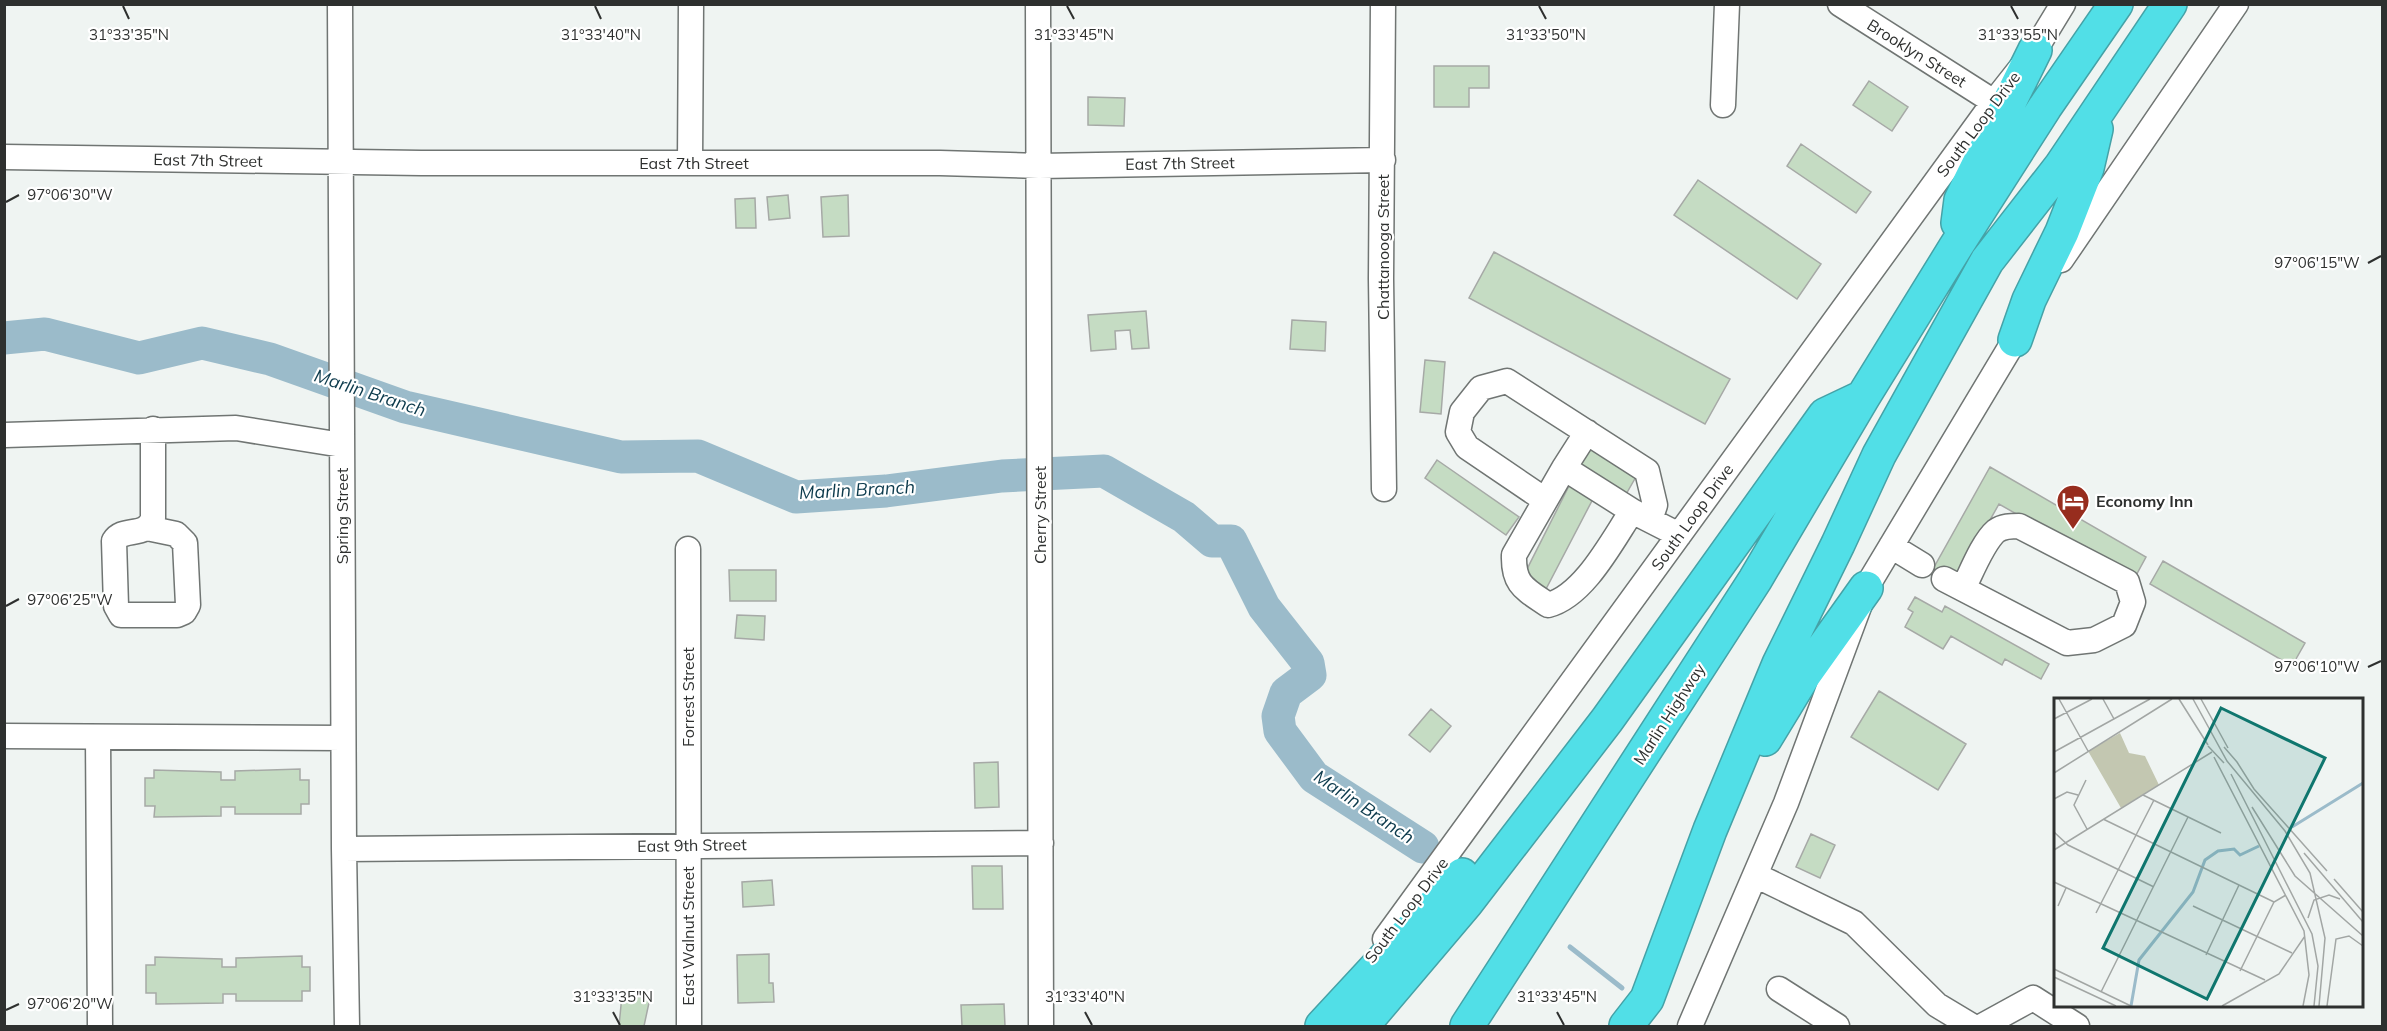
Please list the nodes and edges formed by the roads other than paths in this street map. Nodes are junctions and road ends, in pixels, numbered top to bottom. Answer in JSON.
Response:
{"nodes":[{"id":1,"x":340,"y":4,"type":"edge"},
{"id":2,"x":691,"y":4,"type":"edge"},
{"id":3,"x":1038,"y":4,"type":"edge"},
{"id":4,"x":1383,"y":4,"type":"edge"},
{"id":5,"x":1727,"y":4,"type":"edge"},
{"id":6,"x":1840,"y":4,"type":"edge"},
{"id":7,"x":2063,"y":4,"type":"edge"},
{"id":8,"x":2116,"y":4,"type":"edge"},
{"id":9,"x":2170,"y":4,"type":"edge"},
{"id":10,"x":2236,"y":4,"type":"edge"},
{"id":11,"x":2034,"y":50,"type":"junction"},
{"id":12,"x":1994,"y":102,"type":"junction"},
{"id":13,"x":1723,"y":105,"type":"dead end"},
{"id":14,"x":2101,"y":107,"type":"junction"},
{"id":15,"x":4,"y":157,"type":"edge"},
{"id":16,"x":1383,"y":160,"type":"junction"},
{"id":17,"x":339,"y":163,"type":"junction"},
{"id":18,"x":690,"y":163,"type":"junction"},
{"id":19,"x":1039,"y":166,"type":"junction"},
{"id":20,"x":1955,"y":248,"type":"junction"},
{"id":21,"x":2015,"y":340,"type":"junction"},
{"id":22,"x":1863,"y":397,"type":"junction"},
{"id":23,"x":153,"y":429,"type":"junction"},
{"id":24,"x":1587,"y":432,"type":"junction"},
{"id":25,"x":5,"y":435,"type":"edge"},
{"id":26,"x":342,"y":445,"type":"junction"},
{"id":27,"x":1564,"y":468,"type":"junction"},
{"id":28,"x":1384,"y":489,"type":"dead end"},
{"id":29,"x":1545,"y":500,"type":"junction"},
{"id":30,"x":1641,"y":516,"type":"junction"},
{"id":31,"x":147,"y":528,"type":"dead end"},
{"id":32,"x":1679,"y":535,"type":"junction"},
{"id":33,"x":1891,"y":546,"type":"junction"},
{"id":34,"x":688,"y":549,"type":"dead end"},
{"id":35,"x":1922,"y":565,"type":"dead end"},
{"id":36,"x":1953,"y":584,"type":"joint"},
{"id":37,"x":1866,"y":588,"type":"junction"},
{"id":38,"x":1607,"y":720,"type":"junction"},
{"id":39,"x":4,"y":736,"type":"edge"},
{"id":40,"x":98,"y":737,"type":"junction"},
{"id":41,"x":343,"y":738,"type":"junction"},
{"id":42,"x":1710,"y":830,"type":"junction"},
{"id":43,"x":1041,"y":843,"type":"junction"},
{"id":44,"x":688,"y":845,"type":"junction"},
{"id":45,"x":344,"y":849,"type":"junction"},
{"id":46,"x":1755,"y":875,"type":"junction"},
{"id":47,"x":1779,"y":989,"type":"dead end"},
{"id":48,"x":1641,"y":1013,"type":"edge"},
{"id":49,"x":100,"y":1026,"type":"edge"},
{"id":50,"x":347,"y":1026,"type":"edge"},
{"id":51,"x":689,"y":1026,"type":"edge"},
{"id":52,"x":1041,"y":1026,"type":"edge"},
{"id":53,"x":1320,"y":1026,"type":"edge"},
{"id":54,"x":1362,"y":1026,"type":"edge"},
{"id":55,"x":1467,"y":1026,"type":"edge"},
{"id":56,"x":1626,"y":1026,"type":"edge"},
{"id":57,"x":1690,"y":1026,"type":"edge"},
{"id":58,"x":1836,"y":1026,"type":"edge"},
{"id":59,"x":1972,"y":1026,"type":"edge"},
{"id":60,"x":1982,"y":1026,"type":"edge"},
{"id":61,"x":2077,"y":1026,"type":"edge"}],
"edges":[{"from":1,"to":17,"type":"street","name":"Spring Street"},
{"from":2,"to":18,"type":"street"},
{"from":3,"to":19,"type":"street","name":"Cherry Street"},
{"from":4,"to":16,"type":"street","name":"Chattanooga Street"},
{"from":5,"to":13,"type":"street"},
{"from":6,"to":12,"type":"street","name":"Brooklyn Street"},
{"from":7,"to":11,"type":"street","name":"South Loop Drive"},
{"from":8,"to":20,"type":"highway","name":"Marlin Highway"},
{"from":9,"to":14,"type":"highway"},
{"from":10,"to":21,"type":"street"},
{"from":11,"to":12,"type":"street","name":"South Loop Drive"},
{"from":11,"to":20,"type":"highway"},
{"from":12,"to":32,"type":"street","name":"South Loop Drive"},
{"from":14,"to":21,"type":"highway"},
{"from":14,"to":42,"type":"highway"},
{"from":15,"to":17,"type":"street","name":"East 7th Street"},
{"from":16,"to":19,"type":"street","name":"East 7th Street"},
{"from":16,"to":28,"type":"street","name":"Chattanooga Street"},
{"from":17,"to":18,"type":"street","name":"East 7th Street"},
{"from":17,"to":26,"type":"street","name":"Spring Street"},
{"from":18,"to":19,"type":"street","name":"East 7th Street"},
{"from":19,"to":43,"type":"street","name":"Cherry Street"},
{"from":20,"to":22,"type":"highway","name":"Marlin Highway"},
{"from":21,"to":33,"type":"street"},
{"from":22,"to":38,"type":"highway"},
{"from":22,"to":55,"type":"highway","name":"Marlin Highway"},
{"from":23,"to":25,"type":"street"},
{"from":23,"to":26,"type":"street"},
{"from":23,"to":31,"type":"street"},
{"from":24,"to":27,"type":"street"},
{"from":24,"to":29,"type":"street"},
{"from":24,"to":30,"type":"street"},
{"from":26,"to":41,"type":"street","name":"Spring Street"},
{"from":27,"to":29,"type":"street"},
{"from":27,"to":30,"type":"street"},
{"from":29,"to":30,"type":"street"},
{"from":30,"to":32,"type":"street"},
{"from":32,"to":53,"type":"street","name":"South Loop Drive"},
{"from":33,"to":35,"type":"street"},
{"from":33,"to":37,"type":"street"},
{"from":34,"to":44,"type":"street","name":"Forrest Street"},
{"from":36,"to":36,"type":"street"},
{"from":37,"to":42,"type":"highway"},
{"from":37,"to":46,"type":"street"},
{"from":38,"to":53,"type":"highway"},
{"from":38,"to":54,"type":"highway"},
{"from":39,"to":40,"type":"street"},
{"from":40,"to":41,"type":"street"},
{"from":40,"to":49,"type":"street"},
{"from":41,"to":45,"type":"street","name":"Spring Street"},
{"from":42,"to":48,"type":"highway"},
{"from":43,"to":44,"type":"street","name":"East 9th Street"},
{"from":43,"to":52,"type":"street","name":"Cherry Street"},
{"from":44,"to":45,"type":"street","name":"East 9th Street"},
{"from":44,"to":51,"type":"street","name":"East Walnut Street"},
{"from":45,"to":50,"type":"street","name":"Spring Street"},
{"from":46,"to":57,"type":"street"},
{"from":46,"to":59,"type":"street"},
{"from":47,"to":58,"type":"street"},
{"from":48,"to":56,"type":"highway"},
{"from":60,"to":61,"type":"street"}]}
